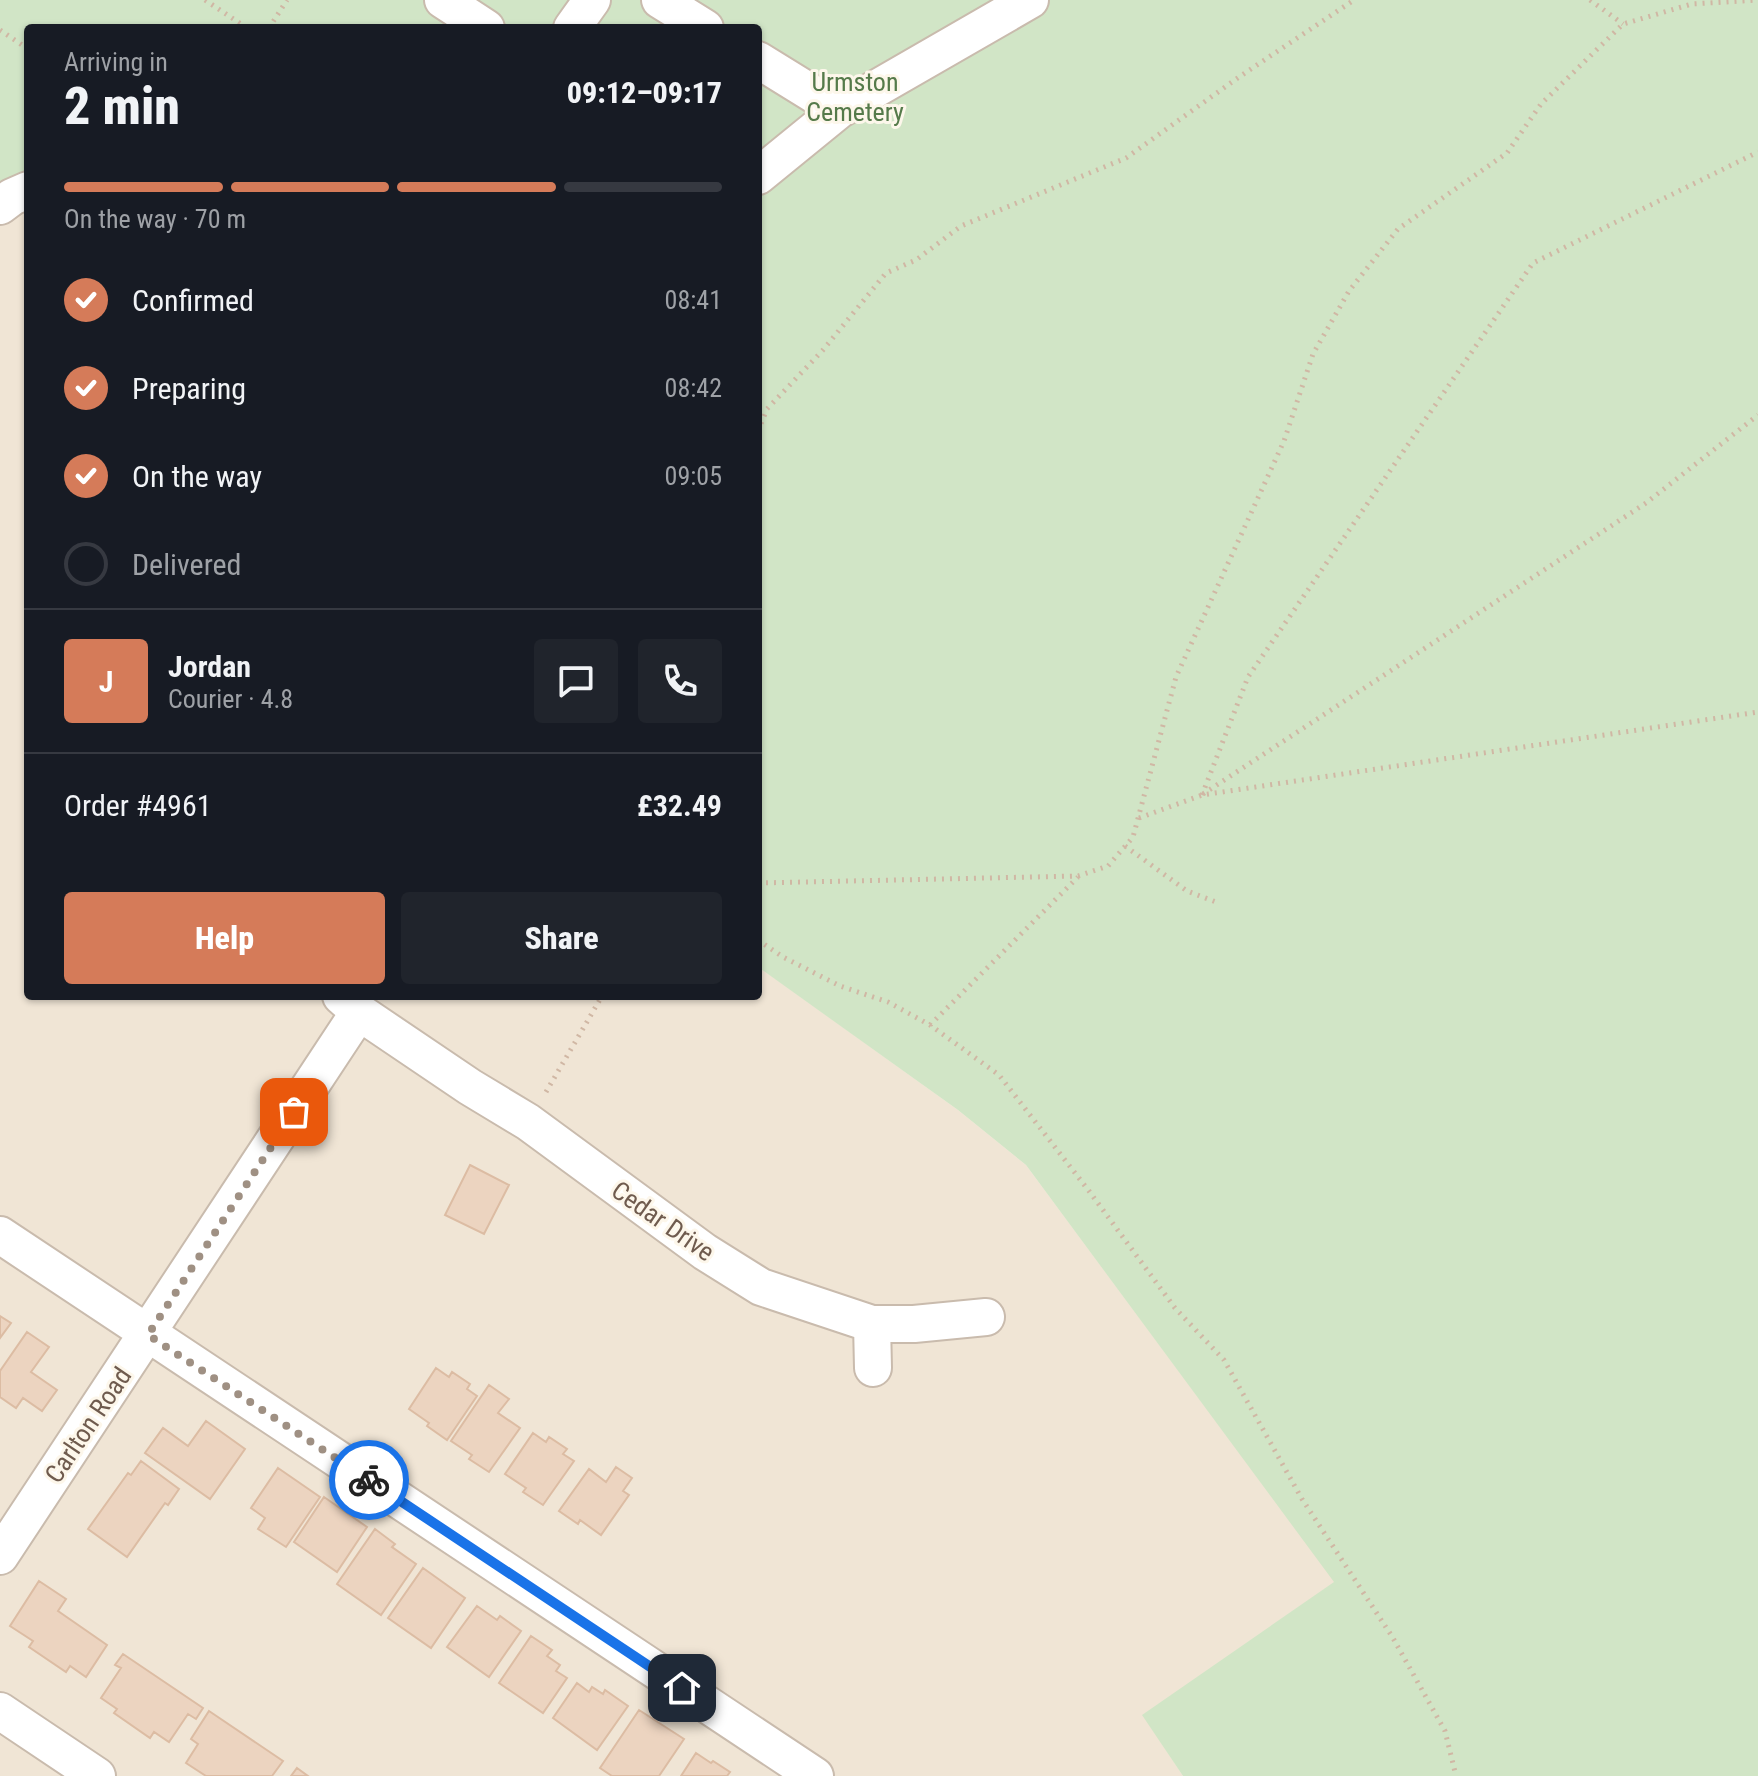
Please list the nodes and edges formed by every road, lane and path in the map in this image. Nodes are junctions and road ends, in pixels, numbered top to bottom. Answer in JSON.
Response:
{"nodes":[{"id":1,"x":205,"y":0,"type":"edge"},
{"id":2,"x":287,"y":0,"type":"edge"},
{"id":3,"x":592,"y":0,"type":"edge"},
{"id":4,"x":660,"y":0,"type":"edge"},
{"id":5,"x":1030,"y":0,"type":"edge"},
{"id":6,"x":1354,"y":0,"type":"edge"},
{"id":7,"x":1590,"y":0,"type":"edge"},
{"id":8,"x":1758,"y":0,"type":"edge"},
{"id":9,"x":446,"y":8,"type":"edge"},
{"id":10,"x":241,"y":24,"type":"edge"},
{"id":11,"x":272,"y":24,"type":"edge"},
{"id":12,"x":478,"y":24,"type":"edge"},
{"id":13,"x":575,"y":24,"type":"edge"},
{"id":14,"x":699,"y":24,"type":"edge"},
{"id":15,"x":1623,"y":24,"type":"junction"},
{"id":16,"x":0,"y":30,"type":"edge"},
{"id":17,"x":24,"y":46,"type":"edge"},
{"id":18,"x":762,"y":62,"type":"edge"},
{"id":19,"x":839,"y":110,"type":"junction"},
{"id":20,"x":1758,"y":152,"type":"edge"},
{"id":21,"x":762,"y":173,"type":"edge"},
{"id":22,"x":1758,"y":415,"type":"edge"},
{"id":23,"x":762,"y":421,"type":"edge"},
{"id":24,"x":1758,"y":712,"type":"edge"},
{"id":25,"x":1202,"y":795,"type":"junction"},
{"id":26,"x":1138,"y":818,"type":"junction"},
{"id":27,"x":1125,"y":846,"type":"junction"},
{"id":28,"x":1078,"y":876,"type":"junction"},
{"id":29,"x":762,"y":883,"type":"edge"},
{"id":30,"x":1216,"y":902,"type":"dead end"},
{"id":31,"x":762,"y":943,"type":"edge"},
{"id":32,"x":600,"y":1000,"type":"edge"},
{"id":33,"x":350,"y":1004,"type":"edge"},
{"id":34,"x":930,"y":1025,"type":"junction"},
{"id":35,"x":470,"y":1087,"type":"joint"},
{"id":36,"x":528,"y":1122,"type":"junction"},
{"id":37,"x":0,"y":1235,"type":"edge"},
{"id":38,"x":986,"y":1317,"type":"dead end"},
{"id":39,"x":872,"y":1324,"type":"junction"},
{"id":40,"x":148,"y":1335,"type":"junction"},
{"id":41,"x":873,"y":1368,"type":"dead end"},
{"id":42,"x":0,"y":1556,"type":"edge"},
{"id":43,"x":0,"y":1711,"type":"edge"},
{"id":44,"x":97,"y":1776,"type":"edge"},
{"id":45,"x":815,"y":1776,"type":"edge"},
{"id":46,"x":1456,"y":1776,"type":"edge"}],
"edges":[{"from":1,"to":10,"type":"path"},
{"from":2,"to":11,"type":"path"},
{"from":3,"to":13,"type":"street"},
{"from":4,"to":14,"type":"street"},
{"from":5,"to":19,"type":"street"},
{"from":6,"to":23,"type":"path"},
{"from":7,"to":15,"type":"path"},
{"from":8,"to":15,"type":"path"},
{"from":9,"to":12,"type":"street"},
{"from":15,"to":26,"type":"path"},
{"from":16,"to":17,"type":"path"},
{"from":18,"to":19,"type":"street"},
{"from":19,"to":21,"type":"street"},
{"from":20,"to":25,"type":"path"},
{"from":22,"to":25,"type":"path"},
{"from":24,"to":25,"type":"path"},
{"from":25,"to":26,"type":"path"},
{"from":26,"to":27,"type":"path"},
{"from":27,"to":28,"type":"path"},
{"from":27,"to":30,"type":"path"},
{"from":28,"to":29,"type":"path"},
{"from":28,"to":34,"type":"path"},
{"from":31,"to":34,"type":"path"},
{"from":32,"to":36,"type":"path"},
{"from":33,"to":35,"type":"street","name":"Carlton Road"},
{"from":33,"to":40,"type":"street","name":"Carlton Road"},
{"from":34,"to":46,"type":"path"},
{"from":35,"to":36,"type":"street","name":"Cedar Drive"},
{"from":36,"to":39,"type":"street","name":"Cedar Drive"},
{"from":37,"to":40,"type":"street"},
{"from":38,"to":39,"type":"street","name":"Cedar Drive"},
{"from":39,"to":41,"type":"street"},
{"from":40,"to":42,"type":"street","name":"Carlton Road"},
{"from":40,"to":45,"type":"street"},
{"from":43,"to":44,"type":"street"}]}
